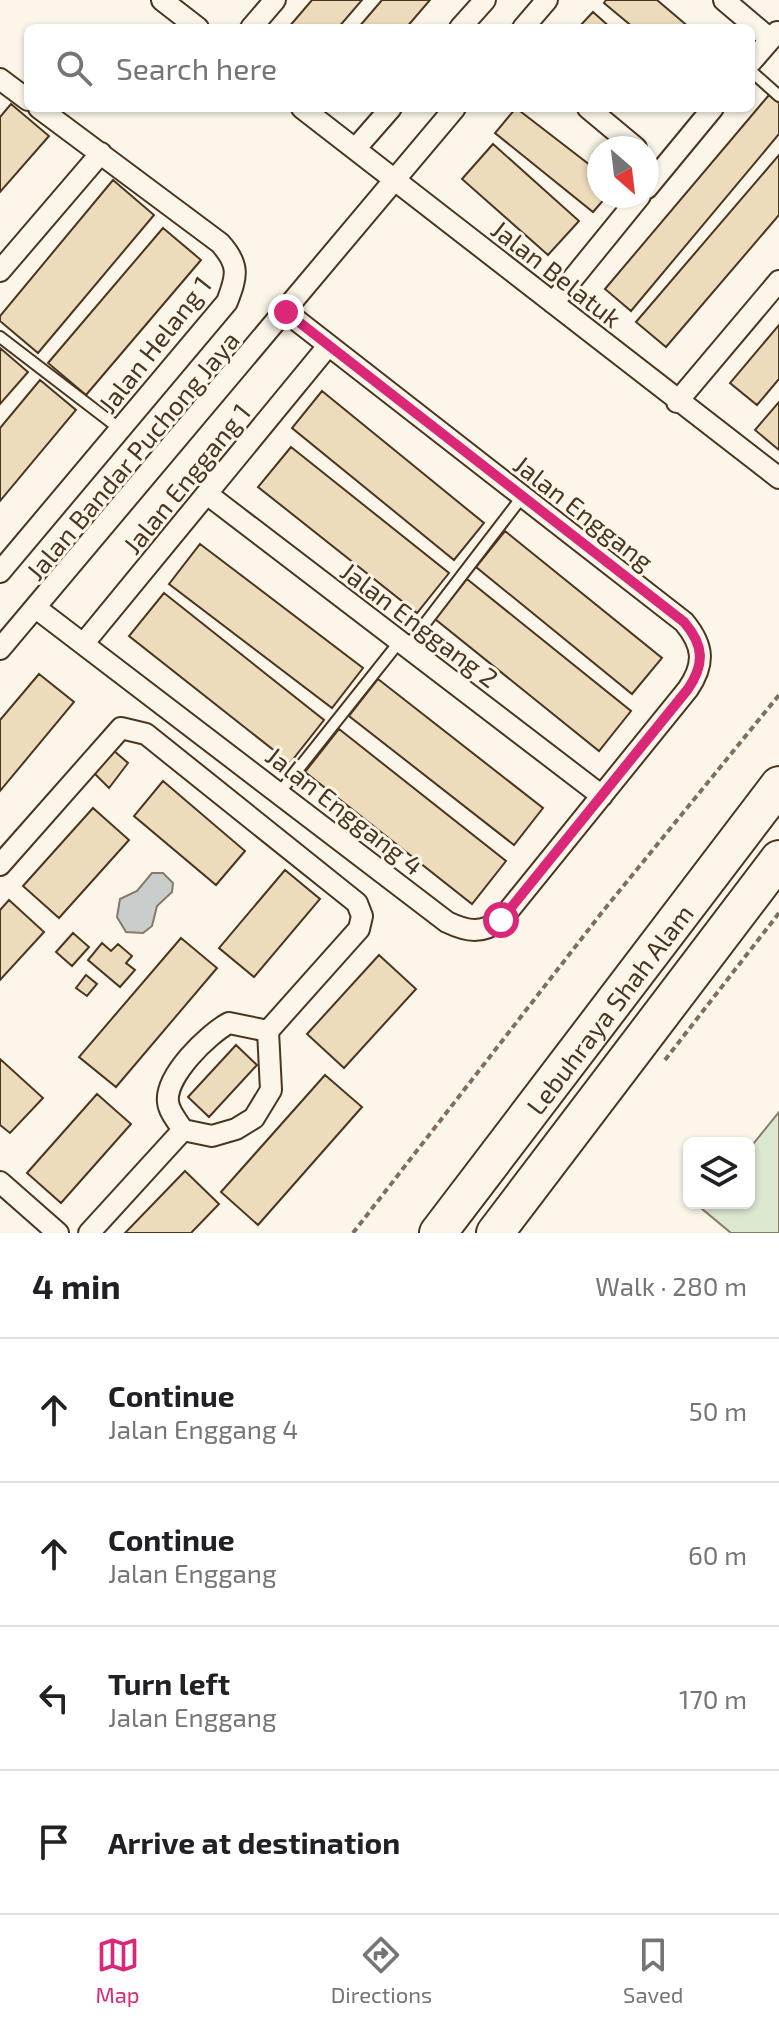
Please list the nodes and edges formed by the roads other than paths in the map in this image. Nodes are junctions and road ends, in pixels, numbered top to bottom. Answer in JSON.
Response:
{"nodes":[{"id":1,"x":162,"y":0,"type":"edge"},
{"id":2,"x":275,"y":0,"type":"edge"},
{"id":3,"x":485,"y":0,"type":"edge"},
{"id":4,"x":547,"y":0,"type":"edge"},
{"id":5,"x":724,"y":0,"type":"edge"},
{"id":6,"x":193,"y":24,"type":"edge"},
{"id":7,"x":254,"y":24,"type":"edge"},
{"id":8,"x":464,"y":24,"type":"edge"},
{"id":9,"x":526,"y":24,"type":"edge"},
{"id":10,"x":775,"y":34,"type":"edge"},
{"id":11,"x":755,"y":57,"type":"edge"},
{"id":12,"x":755,"y":75,"type":"edge"},
{"id":13,"x":0,"y":79,"type":"edge"},
{"id":14,"x":779,"y":96,"type":"edge"},
{"id":15,"x":24,"y":97,"type":"edge"},
{"id":16,"x":45,"y":112,"type":"edge"},
{"id":17,"x":307,"y":112,"type":"edge"},
{"id":18,"x":388,"y":112,"type":"edge"},
{"id":19,"x":452,"y":112,"type":"edge"},
{"id":20,"x":593,"y":112,"type":"edge"},
{"id":21,"x":709,"y":112,"type":"edge"},
{"id":22,"x":622,"y":136,"type":"edge"},
{"id":23,"x":356,"y":148,"type":"junction"},
{"id":24,"x":101,"y":153,"type":"junction"},
{"id":25,"x":659,"y":159,"type":"edge"},
{"id":26,"x":395,"y":178,"type":"junction"},
{"id":27,"x":630,"y":208,"type":"edge"},
{"id":28,"x":0,"y":271,"type":"edge"},
{"id":29,"x":779,"y":281,"type":"edge"},
{"id":30,"x":553,"y":303,"type":"junction"},
{"id":31,"x":286,"y":312,"type":"junction"},
{"id":32,"x":0,"y":337,"type":"edge"},
{"id":33,"x":328,"y":346,"type":"junction"},
{"id":34,"x":677,"y":402,"type":"junction"},
{"id":35,"x":120,"y":429,"type":"junction"},
{"id":36,"x":779,"y":478,"type":"edge"},
{"id":37,"x":207,"y":494,"type":"junction"},
{"id":38,"x":522,"y":497,"type":"junction"},
{"id":39,"x":0,"y":572,"type":"edge"},
{"id":40,"x":36,"y":608,"type":"junction"},
{"id":41,"x":84,"y":643,"type":"junction"},
{"id":42,"x":404,"y":644,"type":"junction"},
{"id":43,"x":0,"y":649,"type":"edge"},
{"id":44,"x":779,"y":785,"type":"edge"},
{"id":45,"x":280,"y":792,"type":"junction"},
{"id":46,"x":602,"y":796,"type":"junction"},
{"id":47,"x":779,"y":859,"type":"edge"},
{"id":48,"x":0,"y":864,"type":"edge"},
{"id":49,"x":268,"y":1031,"type":"junction"},
{"id":50,"x":183,"y":1130,"type":"junction"},
{"id":51,"x":0,"y":1182,"type":"edge"},
{"id":52,"x":58,"y":1233,"type":"edge"},
{"id":53,"x":89,"y":1233,"type":"edge"},
{"id":54,"x":438,"y":1233,"type":"edge"},
{"id":55,"x":495,"y":1233,"type":"edge"}],
"edges":[{"from":1,"to":6,"type":"street"},
{"from":2,"to":7,"type":"street"},
{"from":3,"to":8,"type":"street"},
{"from":4,"to":9,"type":"street"},
{"from":5,"to":10,"type":"street"},
{"from":10,"to":11,"type":"street"},
{"from":12,"to":14,"type":"lane"},
{"from":13,"to":15,"type":"street"},
{"from":16,"to":24,"type":"street","name":"Jalan Helang 1"},
{"from":17,"to":23,"type":"street","name":"Jalan Belatuk"},
{"from":18,"to":23,"type":"street"},
{"from":19,"to":26,"type":"street","name":"Jalan Bandar Puchong Jaya"},
{"from":20,"to":22,"type":"street"},
{"from":21,"to":25,"type":"street"},
{"from":23,"to":26,"type":"street","name":"Jalan Belatuk"},
{"from":24,"to":28,"type":"street"},
{"from":24,"to":35,"type":"street","name":"Jalan Helang 1"},
{"from":26,"to":30,"type":"street","name":"Jalan Belatuk"},
{"from":26,"to":31,"type":"street","name":"Jalan Bandar Puchong Jaya"},
{"from":27,"to":30,"type":"street"},
{"from":29,"to":34,"type":"street"},
{"from":30,"to":34,"type":"street","name":"Jalan Belatuk"},
{"from":31,"to":33,"type":"street","name":"Jalan Enggang"},
{"from":31,"to":40,"type":"street","name":"Jalan Bandar Puchong Jaya"},
{"from":32,"to":35,"type":"lane"},
{"from":33,"to":37,"type":"street","name":"Jalan Enggang 1"},
{"from":33,"to":38,"type":"street","name":"Jalan Enggang"},
{"from":34,"to":36,"type":"street","name":"Jalan Belatuk"},
{"from":35,"to":39,"type":"street","name":"Jalan Helang 1"},
{"from":37,"to":41,"type":"street","name":"Jalan Enggang 1"},
{"from":37,"to":42,"type":"street","name":"Jalan Enggang 2"},
{"from":38,"to":42,"type":"lane"},
{"from":38,"to":46,"type":"street","name":"Jalan Enggang"},
{"from":40,"to":41,"type":"street","name":"Jalan Enggang 4"},
{"from":40,"to":43,"type":"street","name":"Jalan Bandar Puchong Jaya"},
{"from":41,"to":45,"type":"street","name":"Jalan Enggang 4"},
{"from":42,"to":45,"type":"lane"},
{"from":42,"to":46,"type":"street","name":"Jalan Enggang 2"},
{"from":44,"to":54,"type":"highway","name":"Lebuhraya Shah Alam"},
{"from":45,"to":46,"type":"street","name":"Jalan Enggang 4"},
{"from":47,"to":55,"type":"highway","name":"Lebuhraya Shah Alam"},
{"from":48,"to":49,"type":"street"},
{"from":49,"to":50,"type":"street"},
{"from":49,"to":50,"type":"street"},
{"from":50,"to":53,"type":"street"},
{"from":51,"to":52,"type":"street"}]}
